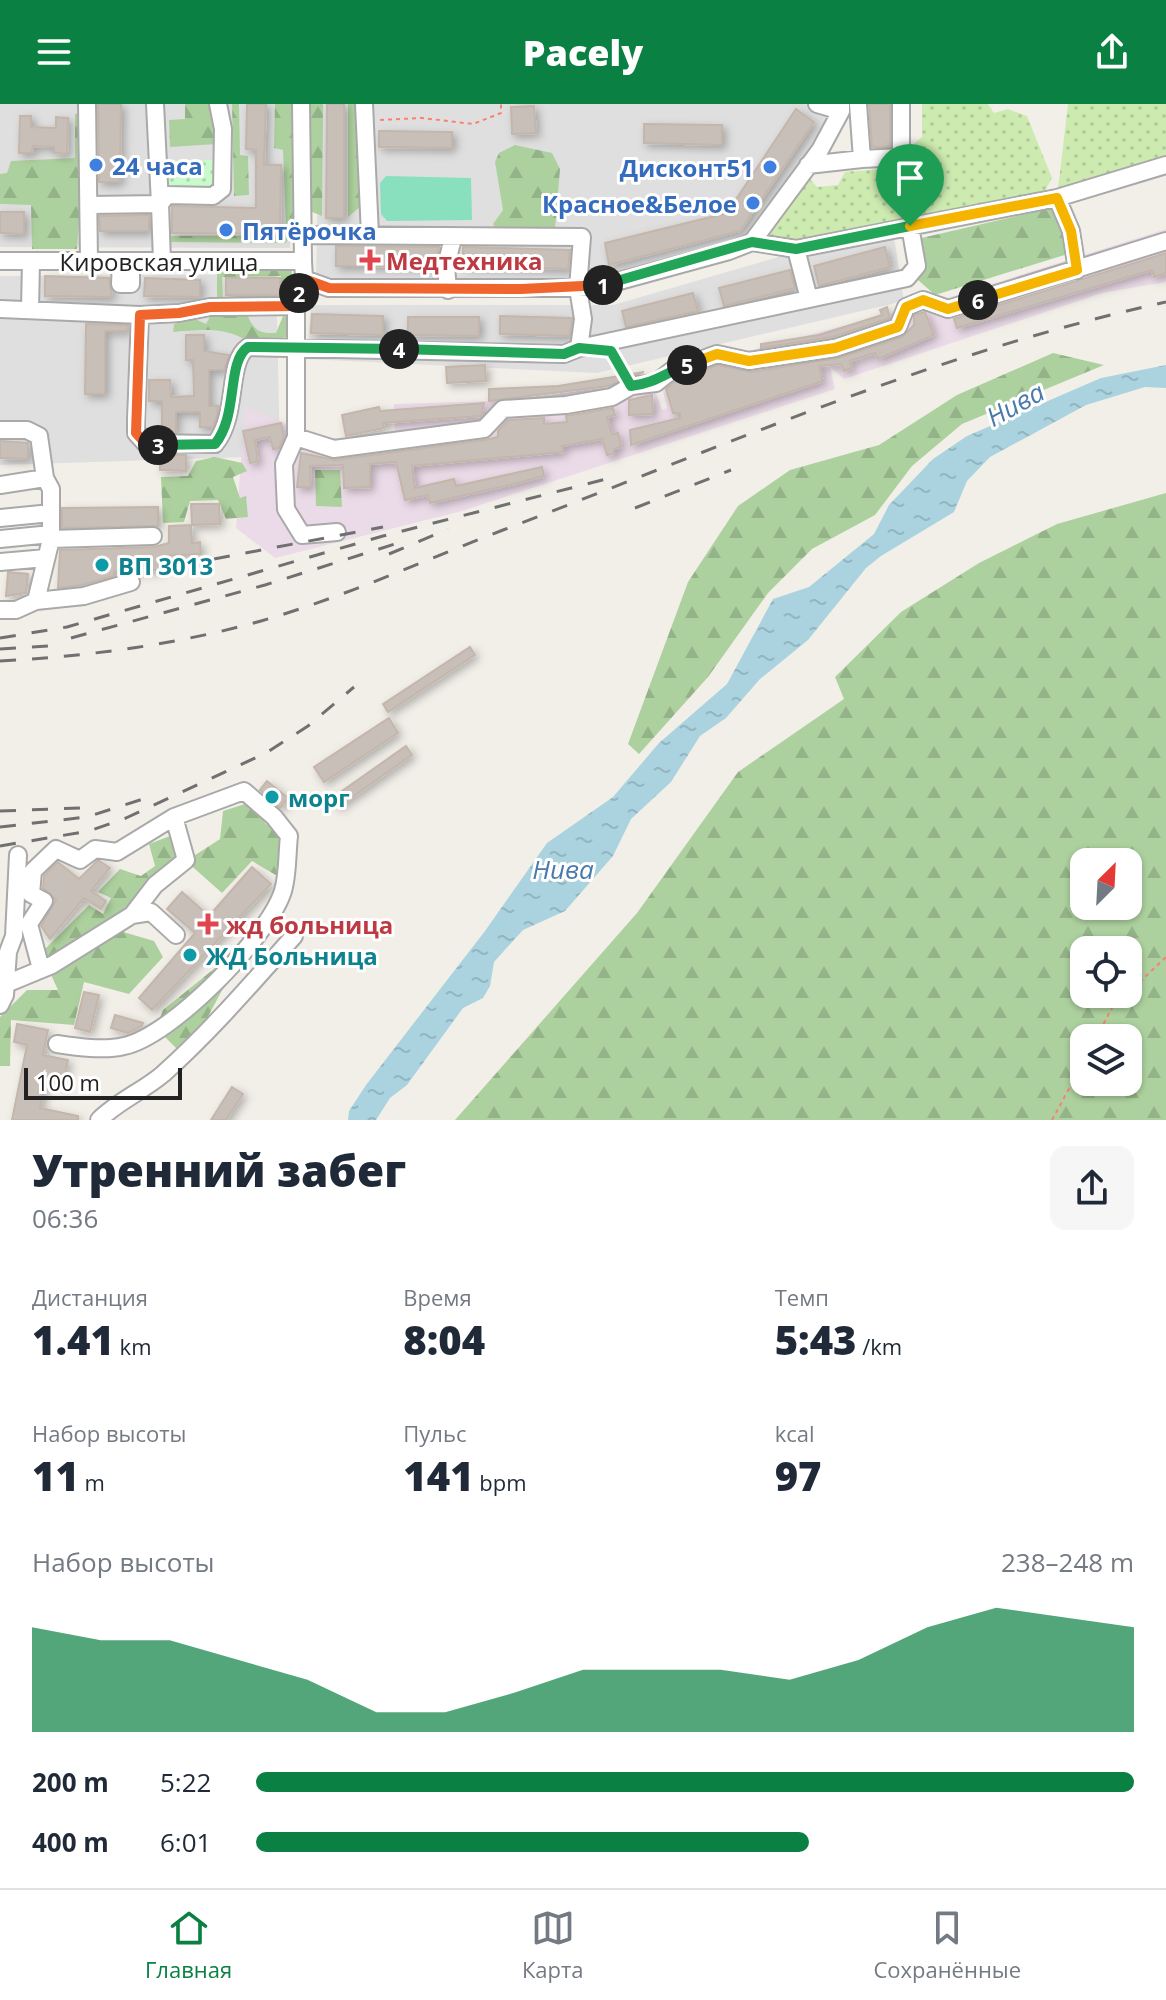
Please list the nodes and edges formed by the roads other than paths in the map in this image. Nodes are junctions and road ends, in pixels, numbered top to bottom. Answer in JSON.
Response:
{"nodes":[{"id":1,"x":87,"y":104,"type":"edge"},
{"id":2,"x":155,"y":104,"type":"edge"},
{"id":3,"x":218,"y":104,"type":"edge"},
{"id":4,"x":301,"y":104,"type":"edge"},
{"id":5,"x":364,"y":104,"type":"edge"},
{"id":6,"x":817,"y":104,"type":"edge"},
{"id":7,"x":858,"y":104,"type":"edge"},
{"id":8,"x":901,"y":104,"type":"edge"},
{"id":9,"x":841,"y":108,"type":"edge"},
{"id":10,"x":862,"y":159,"type":"junction"},
{"id":11,"x":808,"y":165,"type":"junction"},
{"id":12,"x":1166,"y":165,"type":"edge"},
{"id":13,"x":1057,"y":198,"type":"junction"},
{"id":14,"x":160,"y":204,"type":"junction"},
{"id":15,"x":89,"y":205,"type":"junction"},
{"id":16,"x":910,"y":226,"type":"junction"},
{"id":17,"x":302,"y":235,"type":"junction"},
{"id":18,"x":370,"y":235,"type":"junction"},
{"id":19,"x":453,"y":238,"type":"junction"},
{"id":20,"x":1166,"y":241,"type":"edge"},
{"id":21,"x":752,"y":242,"type":"junction"},
{"id":22,"x":796,"y":249,"type":"junction"},
{"id":23,"x":0,"y":261,"type":"edge"},
{"id":24,"x":31,"y":261,"type":"junction"},
{"id":25,"x":89,"y":261,"type":"junction"},
{"id":26,"x":303,"y":261,"type":"junction"},
{"id":27,"x":162,"y":262,"type":"junction"},
{"id":28,"x":1077,"y":270,"type":"junction"},
{"id":29,"x":304,"y":279,"type":"junction"},
{"id":30,"x":578,"y":288,"type":"junction"},
{"id":31,"x":448,"y":290,"type":"junction"},
{"id":32,"x":809,"y":299,"type":"junction"},
{"id":33,"x":296,"y":306,"type":"junction"},
{"id":34,"x":0,"y":309,"type":"edge"},
{"id":35,"x":30,"y":310,"type":"junction"},
{"id":36,"x":140,"y":315,"type":"junction"},
{"id":37,"x":297,"y":345,"type":"junction"},
{"id":38,"x":579,"y":348,"type":"junction"},
{"id":39,"x":0,"y":430,"type":"edge"},
{"id":40,"x":296,"y":437,"type":"junction"},
{"id":41,"x":45,"y":478,"type":"junction"},
{"id":42,"x":0,"y":485,"type":"edge"},
{"id":43,"x":51,"y":513,"type":"junction"},
{"id":44,"x":0,"y":518,"type":"edge"},
{"id":45,"x":337,"y":532,"type":"dead end"},
{"id":46,"x":51,"y":536,"type":"junction"},
{"id":47,"x":153,"y":536,"type":"dead end"},
{"id":48,"x":0,"y":539,"type":"edge"},
{"id":49,"x":46,"y":558,"type":"junction"},
{"id":50,"x":0,"y":562,"type":"edge"},
{"id":51,"x":131,"y":582,"type":"dead end"},
{"id":52,"x":36,"y":601,"type":"junction"},
{"id":53,"x":0,"y":610,"type":"edge"},
{"id":54,"x":174,"y":817,"type":"junction"},
{"id":55,"x":18,"y":855,"type":"dead end"},
{"id":56,"x":132,"y":915,"type":"junction"},
{"id":57,"x":176,"y":935,"type":"dead end"},
{"id":58,"x":294,"y":936,"type":"dead end"},
{"id":59,"x":41,"y":969,"type":"junction"},
{"id":60,"x":6,"y":984,"type":"junction"},
{"id":61,"x":0,"y":1005,"type":"edge"},
{"id":62,"x":57,"y":1044,"type":"dead end"},
{"id":63,"x":99,"y":1120,"type":"edge"}],
"edges":[{"from":1,"to":15,"type":"street"},
{"from":2,"to":14,"type":"street"},
{"from":3,"to":14,"type":"street"},
{"from":4,"to":17,"type":"street"},
{"from":5,"to":18,"type":"street"},
{"from":6,"to":9,"type":"street"},
{"from":7,"to":10,"type":"street"},
{"from":8,"to":10,"type":"street"},
{"from":9,"to":11,"type":"street"},
{"from":10,"to":11,"type":"street"},
{"from":11,"to":21,"type":"street"},
{"from":12,"to":13,"type":"street"},
{"from":13,"to":16,"type":"street"},
{"from":13,"to":28,"type":"street"},
{"from":14,"to":15,"type":"street"},
{"from":14,"to":27,"type":"street"},
{"from":15,"to":25,"type":"street"},
{"from":16,"to":22,"type":"street"},
{"from":16,"to":32,"type":"street"},
{"from":17,"to":18,"type":"street"},
{"from":17,"to":26,"type":"street"},
{"from":18,"to":19,"type":"street"},
{"from":19,"to":30,"type":"street"},
{"from":19,"to":31,"type":"street"},
{"from":20,"to":28,"type":"street"},
{"from":21,"to":22,"type":"street"},
{"from":21,"to":30,"type":"street"},
{"from":22,"to":32,"type":"street"},
{"from":23,"to":24,"type":"street","name":"Кировская улица"},
{"from":24,"to":25,"type":"street","name":"Кировская улица"},
{"from":24,"to":35,"type":"street"},
{"from":25,"to":27,"type":"street","name":"Кировская улица"},
{"from":26,"to":27,"type":"street","name":"Кировская улица"},
{"from":26,"to":29,"type":"street"},
{"from":28,"to":40,"type":"street"},
{"from":29,"to":31,"type":"street"},
{"from":29,"to":33,"type":"street"},
{"from":30,"to":31,"type":"street"},
{"from":30,"to":38,"type":"street"},
{"from":32,"to":38,"type":"street"},
{"from":33,"to":36,"type":"street"},
{"from":33,"to":37,"type":"street"},
{"from":34,"to":35,"type":"street"},
{"from":35,"to":36,"type":"street"},
{"from":36,"to":37,"type":"street"},
{"from":37,"to":38,"type":"street"},
{"from":37,"to":40,"type":"street"},
{"from":39,"to":41,"type":"street"},
{"from":40,"to":45,"type":"street"},
{"from":41,"to":42,"type":"street"},
{"from":41,"to":43,"type":"street"},
{"from":43,"to":44,"type":"street"},
{"from":43,"to":46,"type":"street"},
{"from":46,"to":47,"type":"street"},
{"from":46,"to":48,"type":"street"},
{"from":46,"to":49,"type":"street"},
{"from":49,"to":50,"type":"street"},
{"from":49,"to":52,"type":"street"},
{"from":51,"to":52,"type":"street"},
{"from":52,"to":53,"type":"street"},
{"from":54,"to":56,"type":"street"},
{"from":54,"to":59,"type":"street"},
{"from":54,"to":62,"type":"street"},
{"from":55,"to":60,"type":"street"},
{"from":56,"to":57,"type":"street"},
{"from":56,"to":59,"type":"street"},
{"from":58,"to":63,"type":"street"},
{"from":59,"to":60,"type":"street"},
{"from":60,"to":61,"type":"street"}]}
